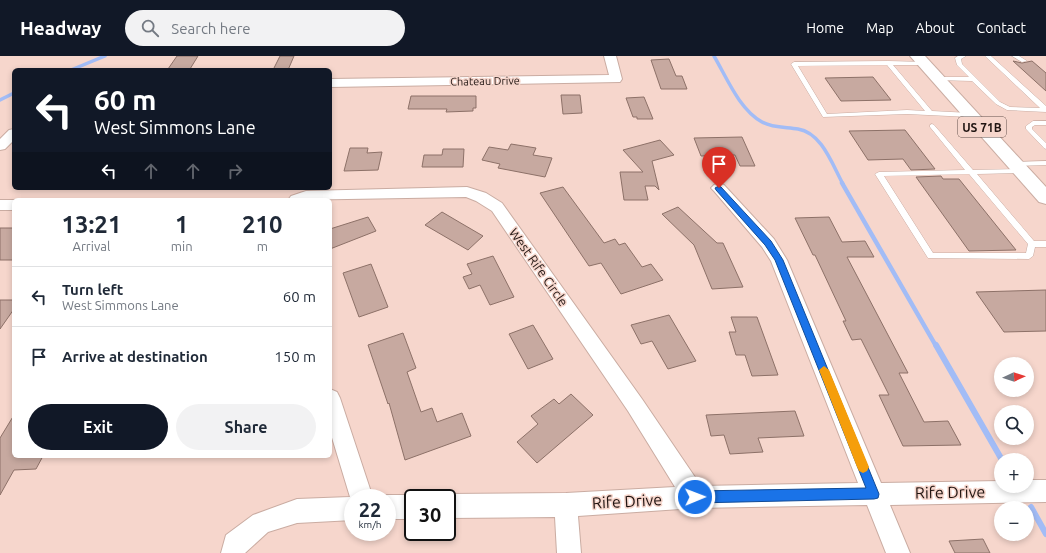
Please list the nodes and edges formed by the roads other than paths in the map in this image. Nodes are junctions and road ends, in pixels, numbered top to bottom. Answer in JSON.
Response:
{"nodes":[{"id":1,"x":610,"y":56,"type":"edge"},
{"id":2,"x":963,"y":56,"type":"edge"},
{"id":3,"x":988,"y":56,"type":"edge"},
{"id":4,"x":1015,"y":56,"type":"edge"},
{"id":5,"x":920,"y":59,"type":"edge"},
{"id":6,"x":1024,"y":61,"type":"dead end"},
{"id":7,"x":888,"y":63,"type":"junction"},
{"id":8,"x":938,"y":79,"type":"junction"},
{"id":9,"x":974,"y":79,"type":"junction"},
{"id":10,"x":332,"y":83,"type":"edge"},
{"id":11,"x":1046,"y":110,"type":"edge"},
{"id":12,"x":930,"y":113,"type":"junction"},
{"id":13,"x":970,"y":115,"type":"junction"},
{"id":14,"x":1046,"y":123,"type":"edge"},
{"id":15,"x":932,"y":126,"type":"dead end"},
{"id":16,"x":12,"y":135,"type":"edge"},
{"id":17,"x":0,"y":146,"type":"edge"},
{"id":18,"x":1046,"y":147,"type":"edge"},
{"id":19,"x":1046,"y":163,"type":"edge"},
{"id":20,"x":1018,"y":167,"type":"junction"},
{"id":21,"x":972,"y":173,"type":"junction"},
{"id":22,"x":719,"y":188,"type":"dead end"},
{"id":23,"x":301,"y":198,"type":"edge"},
{"id":24,"x":1046,"y":198,"type":"edge"},
{"id":25,"x":0,"y":205,"type":"edge"},
{"id":26,"x":12,"y":205,"type":"edge"},
{"id":27,"x":1032,"y":244,"type":"junction"},
{"id":28,"x":1046,"y":244,"type":"edge"},
{"id":29,"x":332,"y":404,"type":"edge"},
{"id":30,"x":359,"y":489,"type":"edge"},
{"id":31,"x":1046,"y":491,"type":"edge"},
{"id":32,"x":874,"y":494,"type":"junction"},
{"id":33,"x":695,"y":497,"type":"junction"},
{"id":34,"x":566,"y":504,"type":"junction"},
{"id":35,"x":456,"y":506,"type":"edge"},
{"id":36,"x":344,"y":508,"type":"edge"},
{"id":37,"x":232,"y":553,"type":"edge"},
{"id":38,"x":569,"y":553,"type":"edge"},
{"id":39,"x":898,"y":553,"type":"edge"}],
"edges":[{"from":1,"to":10,"type":"street","name":"Chateau Drive"},
{"from":2,"to":9,"type":"lane"},
{"from":3,"to":11,"type":"lane"},
{"from":4,"to":6,"type":"lane"},
{"from":5,"to":7,"type":"lane"},
{"from":5,"to":8,"type":"main road","number":"US 71B"},
{"from":7,"to":12,"type":"lane"},
{"from":7,"to":12,"type":"lane"},
{"from":8,"to":9,"type":"lane"},
{"from":8,"to":13,"type":"main road","number":"US 71B"},
{"from":9,"to":11,"type":"lane"},
{"from":12,"to":13,"type":"lane"},
{"from":13,"to":20,"type":"main road","number":"US 71B"},
{"from":14,"to":18,"type":"lane"},
{"from":15,"to":21,"type":"lane"},
{"from":16,"to":17,"type":"street"},
{"from":19,"to":20,"type":"lane"},
{"from":20,"to":21,"type":"lane"},
{"from":20,"to":24,"type":"main road","number":"US 71B"},
{"from":21,"to":27,"type":"lane"},
{"from":21,"to":27,"type":"lane"},
{"from":22,"to":32,"type":"street"},
{"from":23,"to":33,"type":"street","name":"West Rife Circle"},
{"from":25,"to":26,"type":"street"},
{"from":27,"to":28,"type":"lane"},
{"from":29,"to":30,"type":"street"},
{"from":31,"to":32,"type":"street","name":"Rife Drive"},
{"from":32,"to":33,"type":"street","name":"Rife Drive"},
{"from":32,"to":39,"type":"street"},
{"from":33,"to":34,"type":"street","name":"Rife Drive"},
{"from":34,"to":35,"type":"street","name":"Rife Drive"},
{"from":34,"to":38,"type":"street"},
{"from":36,"to":37,"type":"street"}]}
